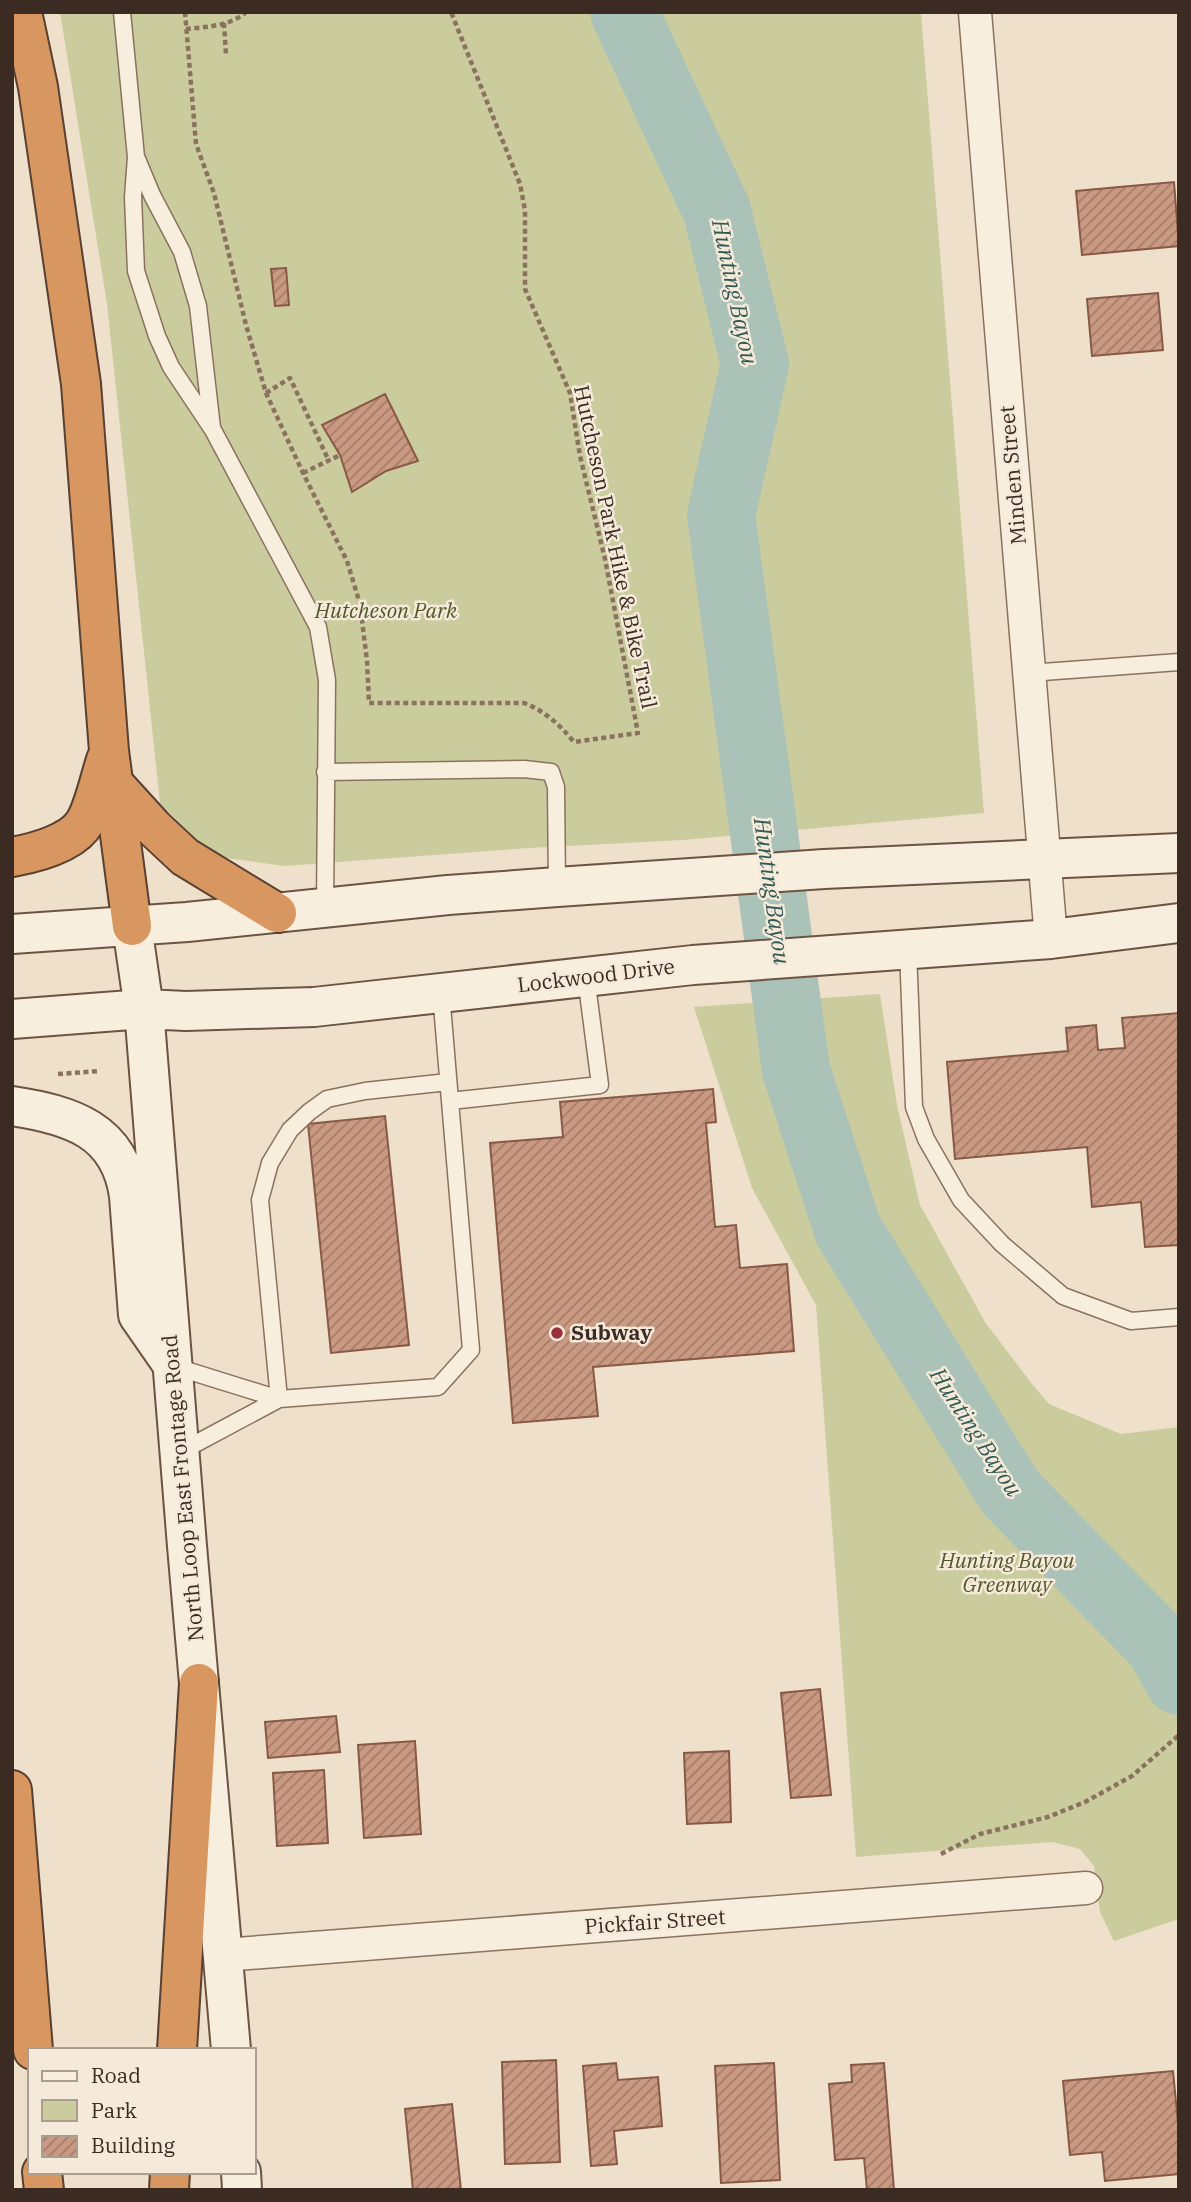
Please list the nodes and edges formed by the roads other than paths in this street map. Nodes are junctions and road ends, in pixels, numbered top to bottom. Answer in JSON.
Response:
{"nodes":[{"id":1,"x":22,"y":12,"type":"edge"},
{"id":2,"x":122,"y":12,"type":"edge"},
{"id":3,"x":975,"y":12,"type":"edge"},
{"id":4,"x":136,"y":157,"type":"junction"},
{"id":5,"x":213,"y":430,"type":"junction"},
{"id":6,"x":1179,"y":662,"type":"edge"},
{"id":7,"x":1030,"y":673,"type":"junction"},
{"id":8,"x":111,"y":767,"type":"junction"},
{"id":9,"x":326,"y":772,"type":"junction"},
{"id":10,"x":1179,"y":853,"type":"edge"},
{"id":11,"x":12,"y":857,"type":"edge"},
{"id":12,"x":1044,"y":859,"type":"junction"},
{"id":13,"x":557,"y":887,"type":"junction"},
{"id":14,"x":325,"y":908,"type":"junction"},
{"id":15,"x":277,"y":913,"type":"junction"},
{"id":16,"x":1179,"y":923,"type":"edge"},
{"id":17,"x":132,"y":926,"type":"junction"},
{"id":18,"x":12,"y":934,"type":"edge"},
{"id":19,"x":1051,"y":939,"type":"junction"},
{"id":20,"x":908,"y":949,"type":"junction"},
{"id":21,"x":586,"y":977,"type":"junction"},
{"id":22,"x":441,"y":993,"type":"junction"},
{"id":23,"x":144,"y":1009,"type":"junction"},
{"id":24,"x":12,"y":1018,"type":"edge"},
{"id":25,"x":448,"y":1082,"type":"junction"},
{"id":26,"x":450,"y":1101,"type":"junction"},
{"id":27,"x":12,"y":1106,"type":"edge"},
{"id":28,"x":1179,"y":1317,"type":"edge"},
{"id":29,"x":173,"y":1366,"type":"junction"},
{"id":30,"x":279,"y":1399,"type":"junction"},
{"id":31,"x":180,"y":1452,"type":"junction"},
{"id":32,"x":199,"y":1683,"type":"junction"},
{"id":33,"x":12,"y":1790,"type":"edge"},
{"id":34,"x":1086,"y":1888,"type":"dead end"},
{"id":35,"x":223,"y":1955,"type":"junction"},
{"id":36,"x":33,"y":2048,"type":"edge"},
{"id":37,"x":177,"y":2048,"type":"edge"},
{"id":38,"x":231,"y":2048,"type":"edge"}],
"edges":[{"from":1,"to":8,"type":"highway"},
{"from":2,"to":4,"type":"lane"},
{"from":3,"to":7,"type":"street","name":"Minden Street"},
{"from":4,"to":5,"type":"lane"},
{"from":4,"to":5,"type":"lane"},
{"from":5,"to":9,"type":"lane"},
{"from":6,"to":7,"type":"lane"},
{"from":7,"to":12,"type":"street","name":"Minden Street"},
{"from":8,"to":11,"type":"highway"},
{"from":8,"to":15,"type":"highway"},
{"from":8,"to":17,"type":"highway"},
{"from":9,"to":13,"type":"lane"},
{"from":9,"to":14,"type":"lane"},
{"from":10,"to":12,"type":"main road"},
{"from":12,"to":13,"type":"main road"},
{"from":12,"to":19,"type":"street","name":"Minden Street"},
{"from":13,"to":14,"type":"main road"},
{"from":14,"to":15,"type":"main road"},
{"from":15,"to":17,"type":"main road"},
{"from":16,"to":19,"type":"main road","name":"Lockwood Drive"},
{"from":17,"to":18,"type":"main road"},
{"from":17,"to":23,"type":"main road","name":"North Loop East Frontage Road"},
{"from":19,"to":20,"type":"main road","name":"Lockwood Drive"},
{"from":20,"to":21,"type":"main road","name":"Lockwood Drive"},
{"from":20,"to":28,"type":"lane"},
{"from":21,"to":22,"type":"main road","name":"Lockwood Drive"},
{"from":21,"to":26,"type":"lane"},
{"from":22,"to":23,"type":"main road","name":"Lockwood Drive"},
{"from":22,"to":25,"type":"lane"},
{"from":23,"to":24,"type":"main road","name":"Lockwood Drive"},
{"from":23,"to":29,"type":"main road","name":"North Loop East Frontage Road"},
{"from":25,"to":26,"type":"lane"},
{"from":25,"to":30,"type":"lane"},
{"from":26,"to":30,"type":"lane"},
{"from":27,"to":29,"type":"main road"},
{"from":29,"to":30,"type":"lane"},
{"from":29,"to":31,"type":"main road","name":"North Loop East Frontage Road"},
{"from":30,"to":31,"type":"lane"},
{"from":31,"to":32,"type":"main road","name":"North Loop East Frontage Road"},
{"from":32,"to":35,"type":"main road","name":"North Loop East Frontage Road"},
{"from":32,"to":37,"type":"highway"},
{"from":33,"to":36,"type":"highway"},
{"from":34,"to":35,"type":"street","name":"Pickfair Street"},
{"from":35,"to":38,"type":"main road","name":"North Loop East Frontage Road"}]}
